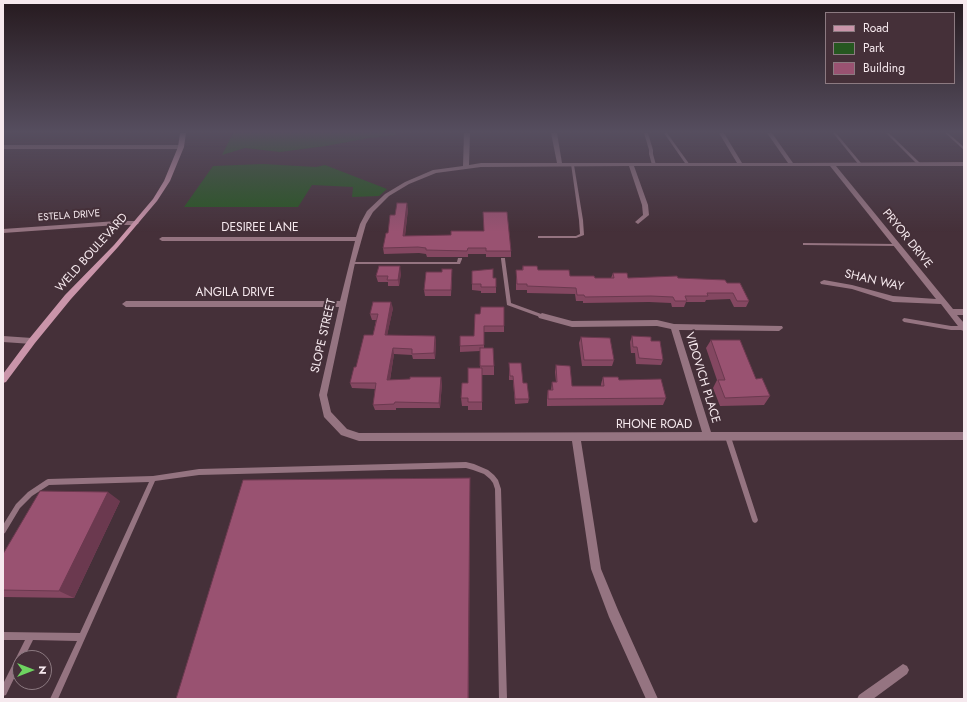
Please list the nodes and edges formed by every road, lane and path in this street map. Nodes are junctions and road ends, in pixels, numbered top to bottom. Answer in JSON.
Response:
{"nodes":[{"id":1,"x":572,"y":165,"type":"edge"},
{"id":2,"x":631,"y":165,"type":"edge"},
{"id":3,"x":832,"y":165,"type":"edge"},
{"id":4,"x":173,"y":166,"type":"edge"},
{"id":5,"x":466,"y":166,"type":"joint"},
{"id":6,"x":489,"y":166,"type":"edge"},
{"id":7,"x":638,"y":222,"type":"dead end"},
{"id":8,"x":136,"y":223,"type":"junction"},
{"id":9,"x":3,"y":231,"type":"edge"},
{"id":10,"x":539,"y":237,"type":"dead end"},
{"id":11,"x":162,"y":239,"type":"dead end"},
{"id":12,"x":358,"y":239,"type":"junction"},
{"id":13,"x":804,"y":244,"type":"dead end"},
{"id":14,"x":897,"y":245,"type":"junction"},
{"id":15,"x":460,"y":259,"type":"dead end"},
{"id":16,"x":502,"y":260,"type":"dead end"},
{"id":17,"x":352,"y":262,"type":"junction"},
{"id":18,"x":824,"y":282,"type":"dead end"},
{"id":19,"x":943,"y":302,"type":"junction"},
{"id":20,"x":126,"y":304,"type":"dead end"},
{"id":21,"x":344,"y":304,"type":"junction"},
{"id":22,"x":951,"y":312,"type":"junction"},
{"id":23,"x":964,"y":312,"type":"edge"},
{"id":24,"x":542,"y":316,"type":"joint"},
{"id":25,"x":904,"y":320,"type":"dead end"},
{"id":26,"x":674,"y":327,"type":"junction"},
{"id":27,"x":779,"y":328,"type":"dead end"},
{"id":28,"x":964,"y":328,"type":"edge"},
{"id":29,"x":3,"y":339,"type":"edge"},
{"id":30,"x":32,"y":341,"type":"junction"},
{"id":31,"x":3,"y":380,"type":"edge"},
{"id":32,"x":344,"y":432,"type":"joint"},
{"id":33,"x":964,"y":436,"type":"edge"},
{"id":34,"x":576,"y":437,"type":"junction"},
{"id":35,"x":708,"y":437,"type":"junction"},
{"id":36,"x":728,"y":437,"type":"junction"},
{"id":37,"x":153,"y":479,"type":"junction"},
{"id":38,"x":755,"y":520,"type":"dead end"},
{"id":39,"x":3,"y":531,"type":"edge"},
{"id":40,"x":3,"y":636,"type":"edge"},
{"id":41,"x":31,"y":636,"type":"junction"},
{"id":42,"x":81,"y":636,"type":"junction"},
{"id":43,"x":903,"y":670,"type":"dead end"},
{"id":44,"x":3,"y":692,"type":"edge"},
{"id":45,"x":54,"y":699,"type":"edge"},
{"id":46,"x":503,"y":699,"type":"edge"},
{"id":47,"x":652,"y":699,"type":"edge"},
{"id":48,"x":863,"y":699,"type":"edge"}],
"edges":[{"from":1,"to":10,"type":"lane"},
{"from":2,"to":7,"type":"street"},
{"from":3,"to":14,"type":"street","name":"PRYOR DRIVE"},
{"from":4,"to":8,"type":"main road","name":"WELD BOULEVARD"},
{"from":5,"to":6,"type":"street","name":"SLOPE STREET"},
{"from":5,"to":12,"type":"street","name":"SLOPE STREET"},
{"from":8,"to":9,"type":"street","name":"ESTELA DRIVE"},
{"from":8,"to":30,"type":"main road","name":"WELD BOULEVARD"},
{"from":11,"to":12,"type":"street","name":"DESIREE LANE"},
{"from":12,"to":17,"type":"street","name":"SLOPE STREET"},
{"from":13,"to":14,"type":"lane"},
{"from":14,"to":19,"type":"street","name":"PRYOR DRIVE"},
{"from":15,"to":17,"type":"lane"},
{"from":16,"to":24,"type":"lane"},
{"from":17,"to":21,"type":"street","name":"SLOPE STREET"},
{"from":18,"to":19,"type":"street","name":"SHAN WAY"},
{"from":19,"to":22,"type":"street","name":"PRYOR DRIVE"},
{"from":20,"to":21,"type":"street","name":"ANGILA DRIVE"},
{"from":21,"to":32,"type":"street","name":"SLOPE STREET"},
{"from":22,"to":23,"type":"street"},
{"from":22,"to":28,"type":"street","name":"PRYOR DRIVE"},
{"from":24,"to":26,"type":"street"},
{"from":25,"to":28,"type":"lane"},
{"from":26,"to":27,"type":"street"},
{"from":26,"to":35,"type":"street","name":"VIDOVICH PLACE"},
{"from":29,"to":30,"type":"street"},
{"from":30,"to":31,"type":"main road","name":"WELD BOULEVARD"},
{"from":32,"to":34,"type":"street","name":"RHONE ROAD"},
{"from":33,"to":36,"type":"street","name":"RHONE ROAD"},
{"from":34,"to":35,"type":"street","name":"RHONE ROAD"},
{"from":34,"to":47,"type":"street"},
{"from":35,"to":36,"type":"street","name":"RHONE ROAD"},
{"from":36,"to":38,"type":"lane"},
{"from":37,"to":39,"type":"lane"},
{"from":37,"to":42,"type":"lane"},
{"from":37,"to":46,"type":"lane"},
{"from":40,"to":41,"type":"lane"},
{"from":41,"to":42,"type":"lane"},
{"from":41,"to":44,"type":"lane"},
{"from":42,"to":45,"type":"lane"},
{"from":43,"to":48,"type":"street"}]}
